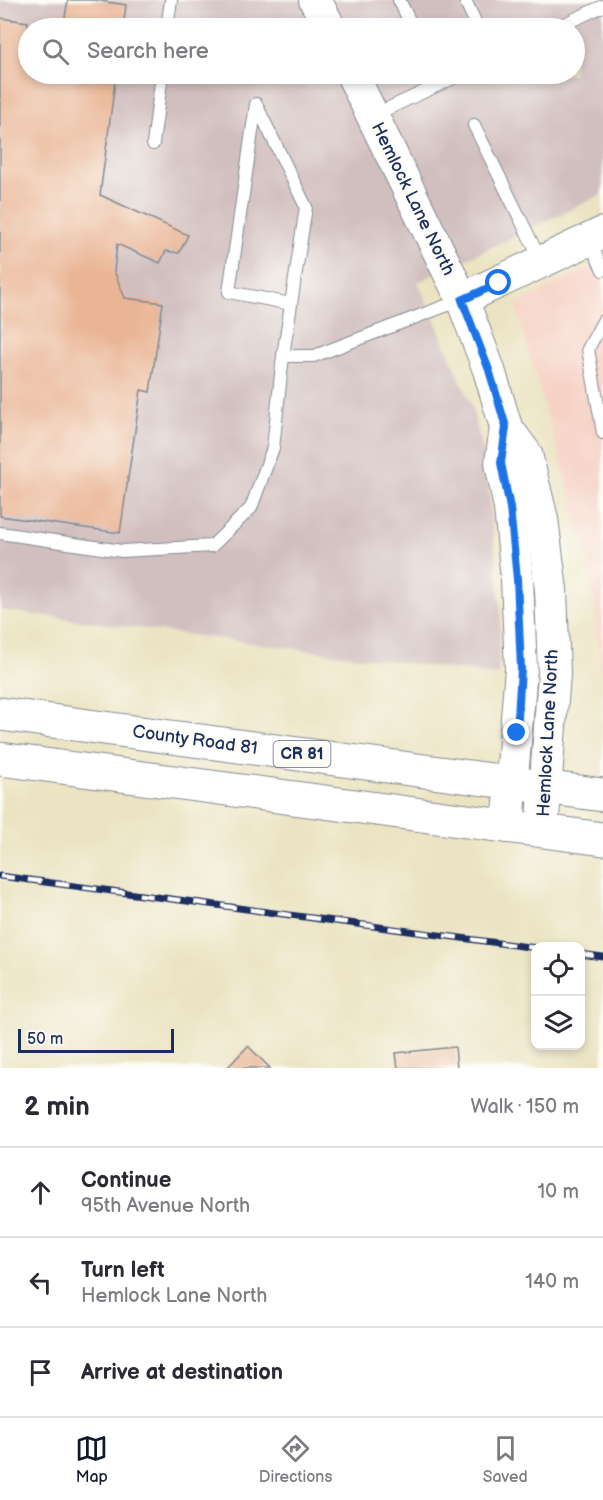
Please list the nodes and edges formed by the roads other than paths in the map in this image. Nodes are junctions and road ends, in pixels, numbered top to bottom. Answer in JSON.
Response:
{"nodes":[{"id":1,"x":171,"y":0,"type":"edge"},
{"id":2,"x":315,"y":0,"type":"edge"},
{"id":3,"x":399,"y":0,"type":"edge"},
{"id":4,"x":465,"y":0,"type":"edge"},
{"id":5,"x":603,"y":6,"type":"edge"},
{"id":6,"x":168,"y":18,"type":"edge"},
{"id":7,"x":325,"y":18,"type":"edge"},
{"id":8,"x":408,"y":18,"type":"edge"},
{"id":9,"x":473,"y":18,"type":"edge"},
{"id":10,"x":577,"y":18,"type":"edge"},
{"id":11,"x":161,"y":84,"type":"edge"},
{"id":12,"x":357,"y":84,"type":"edge"},
{"id":13,"x":429,"y":84,"type":"edge"},
{"id":14,"x":373,"y":116,"type":"junction"},
{"id":15,"x":474,"y":125,"type":"dead end"},
{"id":16,"x":153,"y":144,"type":"dead end"},
{"id":17,"x":596,"y":237,"type":"edge"},
{"id":18,"x":542,"y":262,"type":"junction"},
{"id":19,"x":603,"y":270,"type":"edge"},
{"id":20,"x":462,"y":300,"type":"junction"},
{"id":21,"x":291,"y":304,"type":"junction"},
{"id":22,"x":603,"y":321,"type":"edge"},
{"id":23,"x":283,"y":356,"type":"junction"},
{"id":24,"x":506,"y":427,"type":"junction"},
{"id":25,"x":603,"y":434,"type":"edge"},
{"id":26,"x":0,"y":533,"type":"edge"},
{"id":27,"x":0,"y":714,"type":"edge"},
{"id":28,"x":0,"y":759,"type":"edge"},
{"id":29,"x":513,"y":782,"type":"junction"},
{"id":30,"x":546,"y":787,"type":"junction"},
{"id":31,"x":603,"y":795,"type":"edge"},
{"id":32,"x":508,"y":827,"type":"junction"},
{"id":33,"x":542,"y":831,"type":"junction"},
{"id":34,"x":603,"y":839,"type":"edge"}],
"edges":[{"from":1,"to":6,"type":"lane"},
{"from":2,"to":7,"type":"street"},
{"from":3,"to":8,"type":"lane"},
{"from":4,"to":9,"type":"lane"},
{"from":5,"to":10,"type":"lane"},
{"from":11,"to":16,"type":"lane"},
{"from":12,"to":14,"type":"street","name":"Hemlock Lane North"},
{"from":13,"to":14,"type":"lane"},
{"from":14,"to":20,"type":"street","name":"Hemlock Lane North"},
{"from":15,"to":18,"type":"lane"},
{"from":17,"to":18,"type":"street"},
{"from":17,"to":19,"type":"lane"},
{"from":18,"to":20,"type":"street"},
{"from":20,"to":23,"type":"lane"},
{"from":20,"to":24,"type":"street","name":"Hemlock Lane North"},
{"from":21,"to":21,"type":"lane"},
{"from":21,"to":23,"type":"lane"},
{"from":22,"to":25,"type":"lane"},
{"from":23,"to":26,"type":"lane"},
{"from":24,"to":29,"type":"street","name":"Hemlock Lane North"},
{"from":24,"to":30,"type":"street","name":"Hemlock Lane North"},
{"from":27,"to":29,"type":"highway","name":"County Road 81","number":"CR 81"},
{"from":28,"to":32,"type":"highway"},
{"from":29,"to":30,"type":"highway","name":"County Road 81","number":"CR 81"},
{"from":29,"to":32,"type":"street","name":"Hemlock Lane North"},
{"from":30,"to":31,"type":"highway","name":"County Road 81","number":"CR 81"},
{"from":30,"to":33,"type":"street","name":"Hemlock Lane North"},
{"from":32,"to":33,"type":"highway"},
{"from":33,"to":34,"type":"highway"}]}
